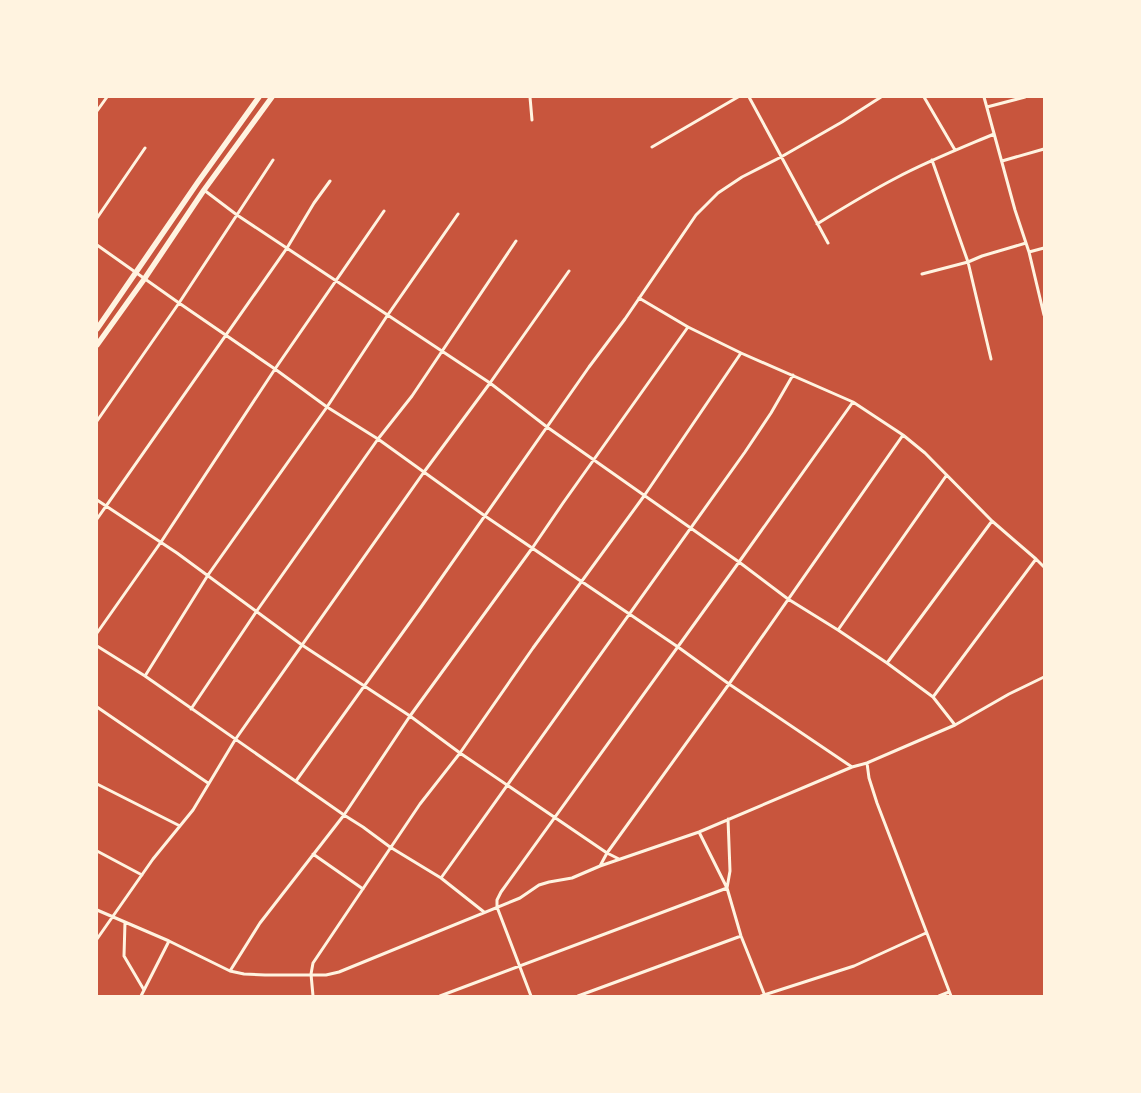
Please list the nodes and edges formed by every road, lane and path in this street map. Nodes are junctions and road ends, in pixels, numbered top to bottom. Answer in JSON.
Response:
{"nodes":[{"id":1,"x":107,"y":97,"type":"edge"},
{"id":2,"x":259,"y":97,"type":"edge"},
{"id":3,"x":272,"y":97,"type":"edge"},
{"id":4,"x":530,"y":97,"type":"edge"},
{"id":5,"x":738,"y":97,"type":"edge"},
{"id":6,"x":749,"y":97,"type":"edge"},
{"id":7,"x":881,"y":97,"type":"edge"},
{"id":8,"x":924,"y":97,"type":"edge"},
{"id":9,"x":984,"y":97,"type":"edge"},
{"id":10,"x":1025,"y":97,"type":"edge"},
{"id":11,"x":987,"y":107,"type":"junction"},
{"id":12,"x":97,"y":111,"type":"edge"},
{"id":13,"x":532,"y":120,"type":"dead end"},
{"id":14,"x":994,"y":134,"type":"junction"},
{"id":15,"x":145,"y":148,"type":"dead end"},
{"id":16,"x":652,"y":148,"type":"dead end"},
{"id":17,"x":1044,"y":149,"type":"edge"},
{"id":18,"x":955,"y":150,"type":"junction"},
{"id":19,"x":781,"y":157,"type":"junction"},
{"id":20,"x":273,"y":160,"type":"dead end"},
{"id":21,"x":932,"y":160,"type":"junction"},
{"id":22,"x":1002,"y":162,"type":"junction"},
{"id":23,"x":330,"y":181,"type":"dead end"},
{"id":24,"x":204,"y":190,"type":"junction"},
{"id":25,"x":384,"y":211,"type":"dead end"},
{"id":26,"x":458,"y":214,"type":"dead end"},
{"id":27,"x":237,"y":215,"type":"junction"},
{"id":28,"x":97,"y":218,"type":"edge"},
{"id":29,"x":817,"y":224,"type":"junction"},
{"id":30,"x":516,"y":241,"type":"dead end"},
{"id":31,"x":828,"y":243,"type":"dead end"},
{"id":32,"x":1026,"y":244,"type":"junction"},
{"id":33,"x":97,"y":245,"type":"edge"},
{"id":34,"x":287,"y":248,"type":"junction"},
{"id":35,"x":1044,"y":248,"type":"edge"},
{"id":36,"x":1029,"y":252,"type":"junction"},
{"id":37,"x":968,"y":262,"type":"junction"},
{"id":38,"x":569,"y":271,"type":"dead end"},
{"id":39,"x":136,"y":272,"type":"junction"},
{"id":40,"x":922,"y":274,"type":"dead end"},
{"id":41,"x":145,"y":278,"type":"junction"},
{"id":42,"x":336,"y":282,"type":"junction"},
{"id":43,"x":639,"y":298,"type":"junction"},
{"id":44,"x":179,"y":303,"type":"junction"},
{"id":45,"x":1044,"y":315,"type":"edge"},
{"id":46,"x":387,"y":316,"type":"junction"},
{"id":47,"x":688,"y":327,"type":"junction"},
{"id":48,"x":97,"y":329,"type":"edge"},
{"id":49,"x":226,"y":336,"type":"junction"},
{"id":50,"x":97,"y":345,"type":"edge"},
{"id":51,"x":441,"y":351,"type":"junction"},
{"id":52,"x":741,"y":353,"type":"junction"},
{"id":53,"x":990,"y":359,"type":"dead end"},
{"id":54,"x":275,"y":369,"type":"junction"},
{"id":55,"x":793,"y":375,"type":"junction"},
{"id":56,"x":490,"y":383,"type":"junction"},
{"id":57,"x":853,"y":402,"type":"junction"},
{"id":58,"x":327,"y":407,"type":"junction"},
{"id":59,"x":97,"y":420,"type":"edge"},
{"id":60,"x":547,"y":427,"type":"junction"},
{"id":61,"x":903,"y":435,"type":"junction"},
{"id":62,"x":378,"y":439,"type":"junction"},
{"id":63,"x":594,"y":460,"type":"junction"},
{"id":64,"x":424,"y":472,"type":"junction"},
{"id":65,"x":946,"y":476,"type":"junction"},
{"id":66,"x":644,"y":496,"type":"junction"},
{"id":67,"x":97,"y":500,"type":"edge"},
{"id":68,"x":106,"y":506,"type":"junction"},
{"id":69,"x":485,"y":516,"type":"junction"},
{"id":70,"x":97,"y":519,"type":"edge"},
{"id":71,"x":992,"y":521,"type":"junction"},
{"id":72,"x":691,"y":528,"type":"junction"},
{"id":73,"x":161,"y":542,"type":"junction"},
{"id":74,"x":533,"y":547,"type":"junction"},
{"id":75,"x":1036,"y":559,"type":"junction"},
{"id":76,"x":739,"y":562,"type":"junction"},
{"id":77,"x":1044,"y":567,"type":"edge"},
{"id":78,"x":208,"y":575,"type":"junction"},
{"id":79,"x":581,"y":581,"type":"junction"},
{"id":80,"x":788,"y":599,"type":"junction"},
{"id":81,"x":256,"y":612,"type":"junction"},
{"id":82,"x":630,"y":614,"type":"junction"},
{"id":83,"x":838,"y":630,"type":"junction"},
{"id":84,"x":97,"y":633,"type":"edge"},
{"id":85,"x":302,"y":645,"type":"junction"},
{"id":86,"x":97,"y":646,"type":"edge"},
{"id":87,"x":678,"y":647,"type":"junction"},
{"id":88,"x":887,"y":663,"type":"junction"},
{"id":89,"x":145,"y":676,"type":"junction"},
{"id":90,"x":1044,"y":677,"type":"edge"},
{"id":91,"x":729,"y":684,"type":"junction"},
{"id":92,"x":364,"y":686,"type":"junction"},
{"id":93,"x":933,"y":697,"type":"junction"},
{"id":94,"x":97,"y":707,"type":"edge"},
{"id":95,"x":191,"y":709,"type":"junction"},
{"id":96,"x":410,"y":716,"type":"junction"},
{"id":97,"x":955,"y":724,"type":"junction"},
{"id":98,"x":235,"y":740,"type":"junction"},
{"id":99,"x":460,"y":753,"type":"junction"},
{"id":100,"x":866,"y":764,"type":"junction"},
{"id":101,"x":852,"y":767,"type":"junction"},
{"id":102,"x":296,"y":781,"type":"junction"},
{"id":103,"x":208,"y":783,"type":"junction"},
{"id":104,"x":97,"y":784,"type":"edge"},
{"id":105,"x":507,"y":785,"type":"junction"},
{"id":106,"x":344,"y":815,"type":"junction"},
{"id":107,"x":555,"y":817,"type":"junction"},
{"id":108,"x":728,"y":819,"type":"junction"},
{"id":109,"x":180,"y":826,"type":"junction"},
{"id":110,"x":699,"y":832,"type":"junction"},
{"id":111,"x":390,"y":847,"type":"junction"},
{"id":112,"x":97,"y":851,"type":"edge"},
{"id":113,"x":607,"y":853,"type":"junction"},
{"id":114,"x":313,"y":854,"type":"junction"},
{"id":115,"x":620,"y":859,"type":"junction"},
{"id":116,"x":600,"y":866,"type":"junction"},
{"id":117,"x":142,"y":876,"type":"junction"},
{"id":118,"x":441,"y":878,"type":"junction"},
{"id":119,"x":727,"y":888,"type":"junction"},
{"id":120,"x":363,"y":889,"type":"junction"},
{"id":121,"x":497,"y":907,"type":"junction"},
{"id":122,"x":97,"y":910,"type":"edge"},
{"id":123,"x":484,"y":912,"type":"junction"},
{"id":124,"x":113,"y":917,"type":"junction"},
{"id":125,"x":125,"y":922,"type":"junction"},
{"id":126,"x":926,"y":934,"type":"junction"},
{"id":127,"x":741,"y":936,"type":"junction"},
{"id":128,"x":97,"y":939,"type":"edge"},
{"id":129,"x":169,"y":941,"type":"junction"},
{"id":130,"x":519,"y":966,"type":"junction"},
{"id":131,"x":230,"y":971,"type":"junction"},
{"id":132,"x":311,"y":974,"type":"junction"},
{"id":133,"x":144,"y":990,"type":"junction"},
{"id":134,"x":950,"y":994,"type":"edge"},
{"id":135,"x":141,"y":996,"type":"edge"},
{"id":136,"x":313,"y":996,"type":"edge"},
{"id":137,"x":440,"y":996,"type":"edge"},
{"id":138,"x":531,"y":996,"type":"edge"},
{"id":139,"x":578,"y":996,"type":"edge"},
{"id":140,"x":763,"y":996,"type":"edge"},
{"id":141,"x":939,"y":996,"type":"edge"}],
"edges":[{"from":1,"to":12,"type":"street"},
{"from":2,"to":39,"type":"highway"},
{"from":3,"to":24,"type":"highway"},
{"from":4,"to":13,"type":"street"},
{"from":5,"to":16,"type":"street"},
{"from":6,"to":19,"type":"street"},
{"from":7,"to":19,"type":"street"},
{"from":8,"to":18,"type":"street"},
{"from":9,"to":11,"type":"street"},
{"from":10,"to":11,"type":"street"},
{"from":11,"to":14,"type":"street"},
{"from":14,"to":18,"type":"street"},
{"from":14,"to":22,"type":"street"},
{"from":15,"to":28,"type":"street"},
{"from":17,"to":22,"type":"street"},
{"from":18,"to":21,"type":"street"},
{"from":19,"to":29,"type":"street"},
{"from":19,"to":43,"type":"street"},
{"from":20,"to":27,"type":"street"},
{"from":21,"to":29,"type":"street"},
{"from":21,"to":37,"type":"street"},
{"from":22,"to":32,"type":"street"},
{"from":23,"to":34,"type":"street"},
{"from":24,"to":27,"type":"street"},
{"from":24,"to":41,"type":"highway"},
{"from":25,"to":42,"type":"street"},
{"from":26,"to":46,"type":"street"},
{"from":27,"to":34,"type":"street"},
{"from":27,"to":44,"type":"street"},
{"from":29,"to":31,"type":"street"},
{"from":30,"to":51,"type":"street"},
{"from":32,"to":36,"type":"street"},
{"from":32,"to":37,"type":"street"},
{"from":33,"to":39,"type":"street"},
{"from":34,"to":42,"type":"street"},
{"from":34,"to":49,"type":"street"},
{"from":35,"to":36,"type":"street"},
{"from":36,"to":45,"type":"street"},
{"from":37,"to":40,"type":"street"},
{"from":37,"to":53,"type":"street"},
{"from":38,"to":56,"type":"street"},
{"from":39,"to":41,"type":"street"},
{"from":39,"to":48,"type":"highway"},
{"from":41,"to":44,"type":"street"},
{"from":41,"to":50,"type":"highway"},
{"from":42,"to":46,"type":"street"},
{"from":42,"to":54,"type":"street"},
{"from":43,"to":47,"type":"street"},
{"from":43,"to":60,"type":"street"},
{"from":44,"to":49,"type":"street"},
{"from":44,"to":59,"type":"street"},
{"from":46,"to":51,"type":"street"},
{"from":46,"to":58,"type":"street"},
{"from":47,"to":52,"type":"street"},
{"from":47,"to":63,"type":"street"},
{"from":49,"to":54,"type":"street"},
{"from":49,"to":68,"type":"street"},
{"from":51,"to":56,"type":"street"},
{"from":51,"to":62,"type":"street"},
{"from":52,"to":55,"type":"street"},
{"from":52,"to":66,"type":"street"},
{"from":54,"to":58,"type":"street"},
{"from":54,"to":73,"type":"street"},
{"from":55,"to":57,"type":"street"},
{"from":55,"to":72,"type":"street"},
{"from":56,"to":60,"type":"street"},
{"from":56,"to":64,"type":"street"},
{"from":57,"to":61,"type":"street"},
{"from":57,"to":76,"type":"street"},
{"from":58,"to":62,"type":"street"},
{"from":58,"to":78,"type":"street"},
{"from":60,"to":63,"type":"street"},
{"from":60,"to":69,"type":"street"},
{"from":61,"to":65,"type":"street"},
{"from":61,"to":80,"type":"street"},
{"from":62,"to":64,"type":"street"},
{"from":62,"to":81,"type":"street"},
{"from":63,"to":66,"type":"street"},
{"from":63,"to":74,"type":"street"},
{"from":64,"to":69,"type":"street"},
{"from":64,"to":85,"type":"street"},
{"from":65,"to":71,"type":"street"},
{"from":65,"to":83,"type":"street"},
{"from":66,"to":72,"type":"street"},
{"from":66,"to":79,"type":"street"},
{"from":67,"to":68,"type":"street"},
{"from":68,"to":70,"type":"street"},
{"from":68,"to":73,"type":"street"},
{"from":69,"to":74,"type":"street"},
{"from":69,"to":92,"type":"street"},
{"from":71,"to":75,"type":"street"},
{"from":71,"to":88,"type":"street"},
{"from":72,"to":76,"type":"street"},
{"from":72,"to":82,"type":"street"},
{"from":73,"to":78,"type":"street"},
{"from":73,"to":84,"type":"street"},
{"from":74,"to":79,"type":"street"},
{"from":74,"to":96,"type":"street"},
{"from":75,"to":77,"type":"street"},
{"from":75,"to":93,"type":"street"},
{"from":76,"to":80,"type":"street"},
{"from":76,"to":87,"type":"street"},
{"from":78,"to":81,"type":"street"},
{"from":78,"to":89,"type":"street"},
{"from":79,"to":82,"type":"street"},
{"from":79,"to":99,"type":"street"},
{"from":80,"to":83,"type":"street"},
{"from":80,"to":91,"type":"street"},
{"from":81,"to":85,"type":"street"},
{"from":81,"to":95,"type":"street"},
{"from":82,"to":87,"type":"street"},
{"from":82,"to":105,"type":"street"},
{"from":83,"to":88,"type":"street"},
{"from":85,"to":92,"type":"street"},
{"from":85,"to":98,"type":"street"},
{"from":86,"to":89,"type":"street"},
{"from":87,"to":91,"type":"street"},
{"from":87,"to":107,"type":"street"},
{"from":88,"to":93,"type":"street"},
{"from":89,"to":95,"type":"street"},
{"from":90,"to":97,"type":"street"},
{"from":91,"to":101,"type":"street"},
{"from":91,"to":113,"type":"street"},
{"from":92,"to":96,"type":"street"},
{"from":92,"to":102,"type":"street"},
{"from":93,"to":97,"type":"street"},
{"from":94,"to":103,"type":"street"},
{"from":95,"to":98,"type":"street"},
{"from":96,"to":99,"type":"street"},
{"from":96,"to":106,"type":"street"},
{"from":97,"to":100,"type":"street"},
{"from":98,"to":102,"type":"street"},
{"from":98,"to":103,"type":"street"},
{"from":99,"to":105,"type":"street"},
{"from":99,"to":111,"type":"street"},
{"from":100,"to":101,"type":"street"},
{"from":100,"to":126,"type":"street"},
{"from":101,"to":108,"type":"street"},
{"from":102,"to":106,"type":"street"},
{"from":103,"to":109,"type":"street"},
{"from":104,"to":109,"type":"street"},
{"from":105,"to":107,"type":"street"},
{"from":105,"to":118,"type":"street"},
{"from":106,"to":111,"type":"street"},
{"from":106,"to":114,"type":"street"},
{"from":107,"to":113,"type":"street"},
{"from":107,"to":121,"type":"street"},
{"from":108,"to":110,"type":"street"},
{"from":108,"to":119,"type":"street"},
{"from":109,"to":117,"type":"street"},
{"from":110,"to":115,"type":"street"},
{"from":110,"to":119,"type":"street"},
{"from":111,"to":118,"type":"street"},
{"from":111,"to":120,"type":"street"},
{"from":112,"to":117,"type":"street"},
{"from":113,"to":115,"type":"street"},
{"from":113,"to":116,"type":"street"},
{"from":114,"to":120,"type":"street"},
{"from":114,"to":131,"type":"street"},
{"from":115,"to":116,"type":"street"},
{"from":116,"to":121,"type":"street"},
{"from":117,"to":124,"type":"street"},
{"from":118,"to":123,"type":"street"},
{"from":119,"to":127,"type":"street"},
{"from":119,"to":130,"type":"street"},
{"from":120,"to":132,"type":"street"},
{"from":121,"to":123,"type":"street"},
{"from":121,"to":130,"type":"street"},
{"from":122,"to":124,"type":"street"},
{"from":123,"to":132,"type":"street"},
{"from":124,"to":125,"type":"street"},
{"from":124,"to":128,"type":"street"},
{"from":125,"to":129,"type":"street"},
{"from":125,"to":133,"type":"street"},
{"from":126,"to":134,"type":"street"},
{"from":126,"to":140,"type":"street"},
{"from":127,"to":139,"type":"street"},
{"from":127,"to":140,"type":"street"},
{"from":129,"to":131,"type":"street"},
{"from":129,"to":133,"type":"street"},
{"from":130,"to":137,"type":"street"},
{"from":130,"to":138,"type":"street"},
{"from":131,"to":132,"type":"street"},
{"from":132,"to":136,"type":"street"},
{"from":133,"to":135,"type":"street"},
{"from":134,"to":141,"type":"street"}]}
